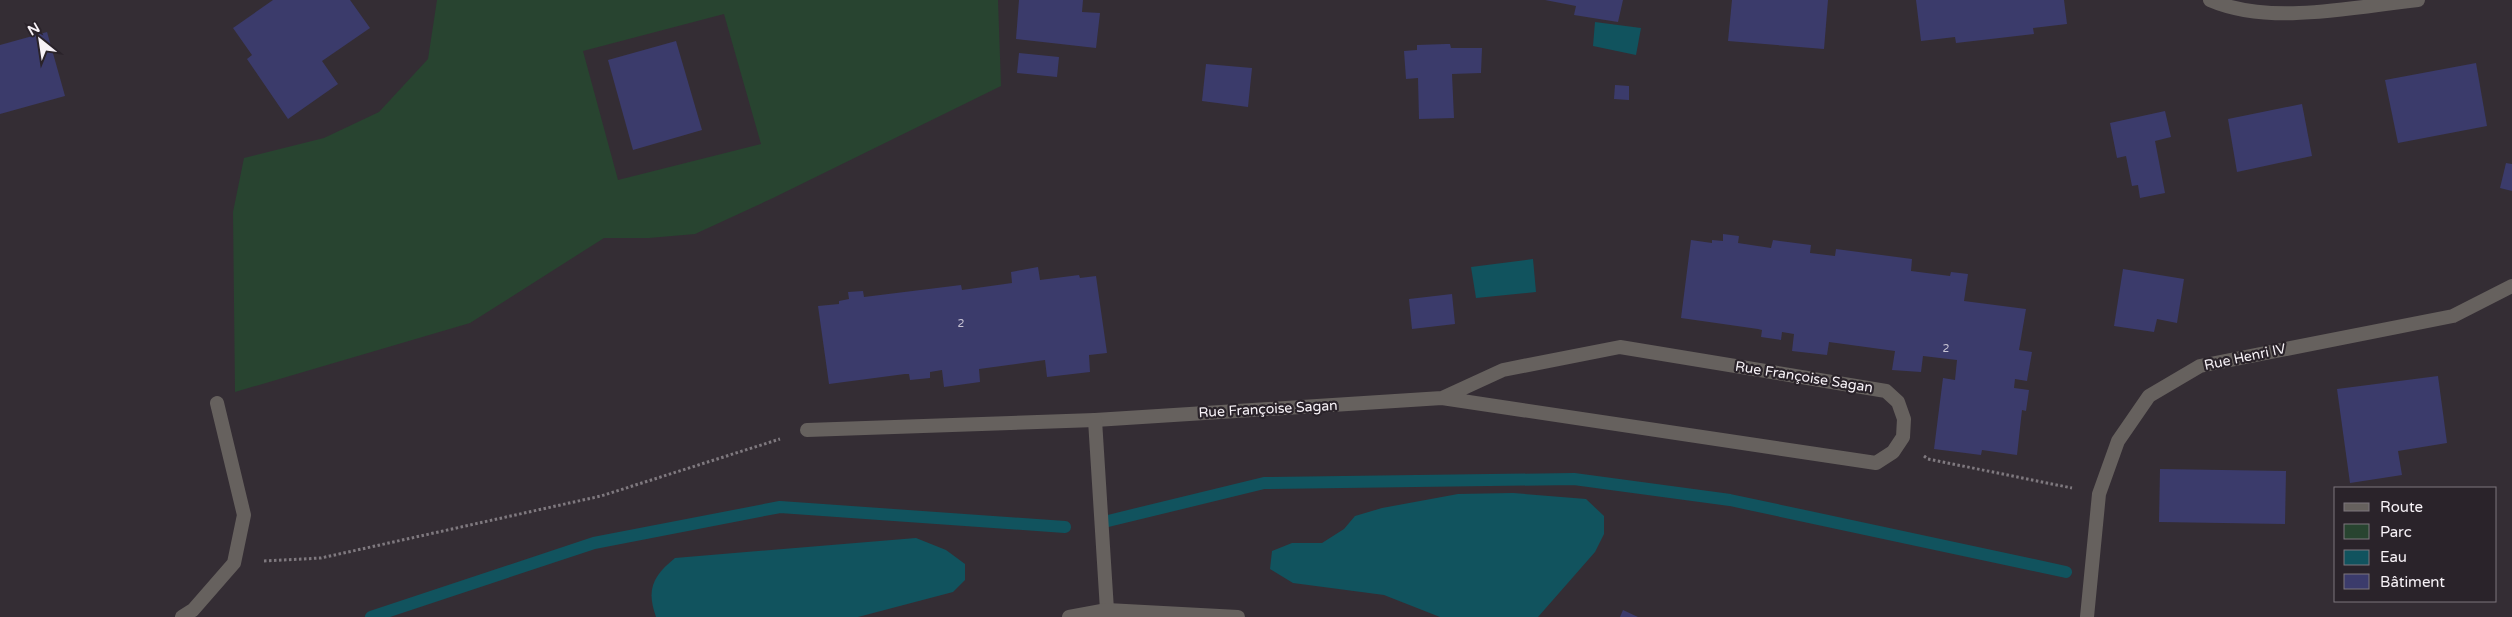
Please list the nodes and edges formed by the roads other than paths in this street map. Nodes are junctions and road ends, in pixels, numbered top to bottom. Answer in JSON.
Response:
{"nodes":[{"id":1,"x":2210,"y":0,"type":"edge"},
{"id":2,"x":2418,"y":0,"type":"edge"},
{"id":3,"x":2512,"y":286,"type":"edge"},
{"id":4,"x":1442,"y":398,"type":"junction"},
{"id":5,"x":217,"y":403,"type":"dead end"},
{"id":6,"x":1095,"y":420,"type":"junction"},
{"id":7,"x":807,"y":430,"type":"road end"},
{"id":8,"x":1107,"y":610,"type":"junction"},
{"id":9,"x":182,"y":617,"type":"edge"},
{"id":10,"x":1069,"y":617,"type":"edge"},
{"id":11,"x":1238,"y":617,"type":"edge"},
{"id":12,"x":2087,"y":617,"type":"edge"}],
"edges":[{"from":1,"to":2,"type":"street"},
{"from":3,"to":12,"type":"street","name":"Rue Henri IV"},
{"from":4,"to":4,"type":"street","name":"Rue Françoise Sagan"},
{"from":4,"to":6,"type":"street","name":"Rue Françoise Sagan"},
{"from":5,"to":9,"type":"street"},
{"from":6,"to":7,"type":"street","name":"Rue Françoise Sagan"},
{"from":6,"to":8,"type":"street"},
{"from":8,"to":10,"type":"street"},
{"from":8,"to":11,"type":"street"}]}
